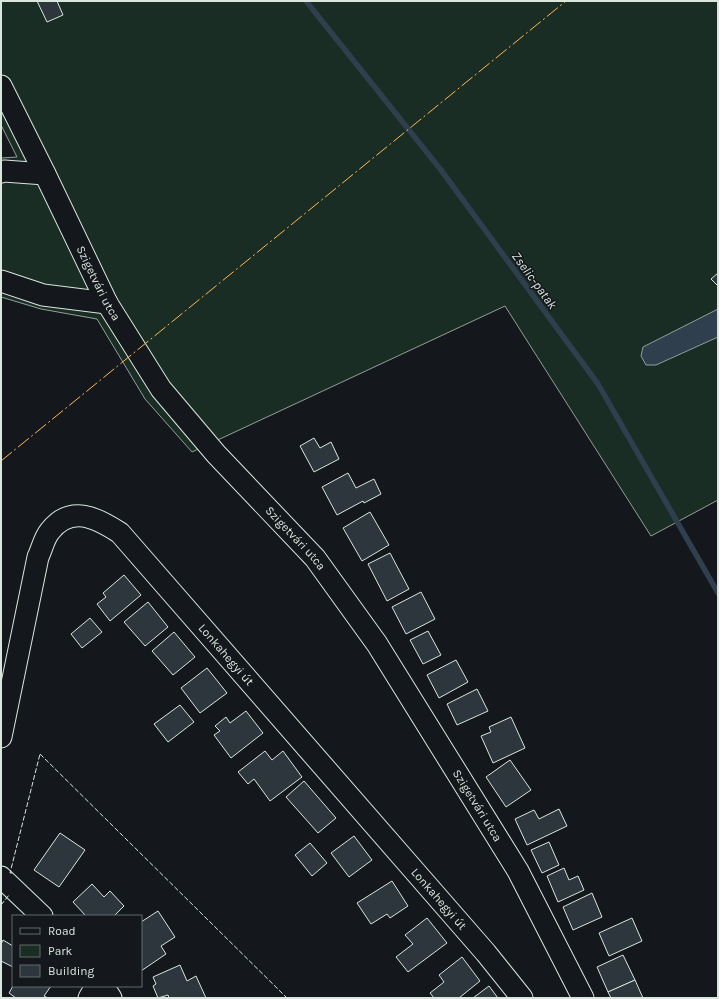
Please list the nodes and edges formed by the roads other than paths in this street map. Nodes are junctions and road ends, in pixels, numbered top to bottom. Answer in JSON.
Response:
{"nodes":[{"id":1,"x":1,"y":86,"type":"edge"},
{"id":2,"x":1,"y":172,"type":"edge"},
{"id":3,"x":45,"y":174,"type":"junction"},
{"id":4,"x":1,"y":281,"type":"edge"},
{"id":5,"x":107,"y":303,"type":"junction"},
{"id":6,"x":1,"y":737,"type":"edge"},
{"id":7,"x":1,"y":877,"type":"edge"},
{"id":8,"x":41,"y":915,"type":"edge"},
{"id":9,"x":95,"y":987,"type":"edge"},
{"id":10,"x":104,"y":987,"type":"edge"},
{"id":11,"x":89,"y":998,"type":"edge"},
{"id":12,"x":111,"y":998,"type":"edge"},
{"id":13,"x":522,"y":998,"type":"edge"},
{"id":14,"x":583,"y":998,"type":"edge"}],
"edges":[{"from":1,"to":3,"type":"street","name":"Szigetvári utca"},
{"from":2,"to":3,"type":"street"},
{"from":3,"to":5,"type":"street","name":"Szigetvári utca"},
{"from":4,"to":5,"type":"street"},
{"from":5,"to":14,"type":"street","name":"Szigetvári utca"},
{"from":6,"to":13,"type":"street","name":"Lonkahegyi út"},
{"from":7,"to":8,"type":"street"},
{"from":9,"to":11,"type":"street"},
{"from":10,"to":12,"type":"street"}]}
